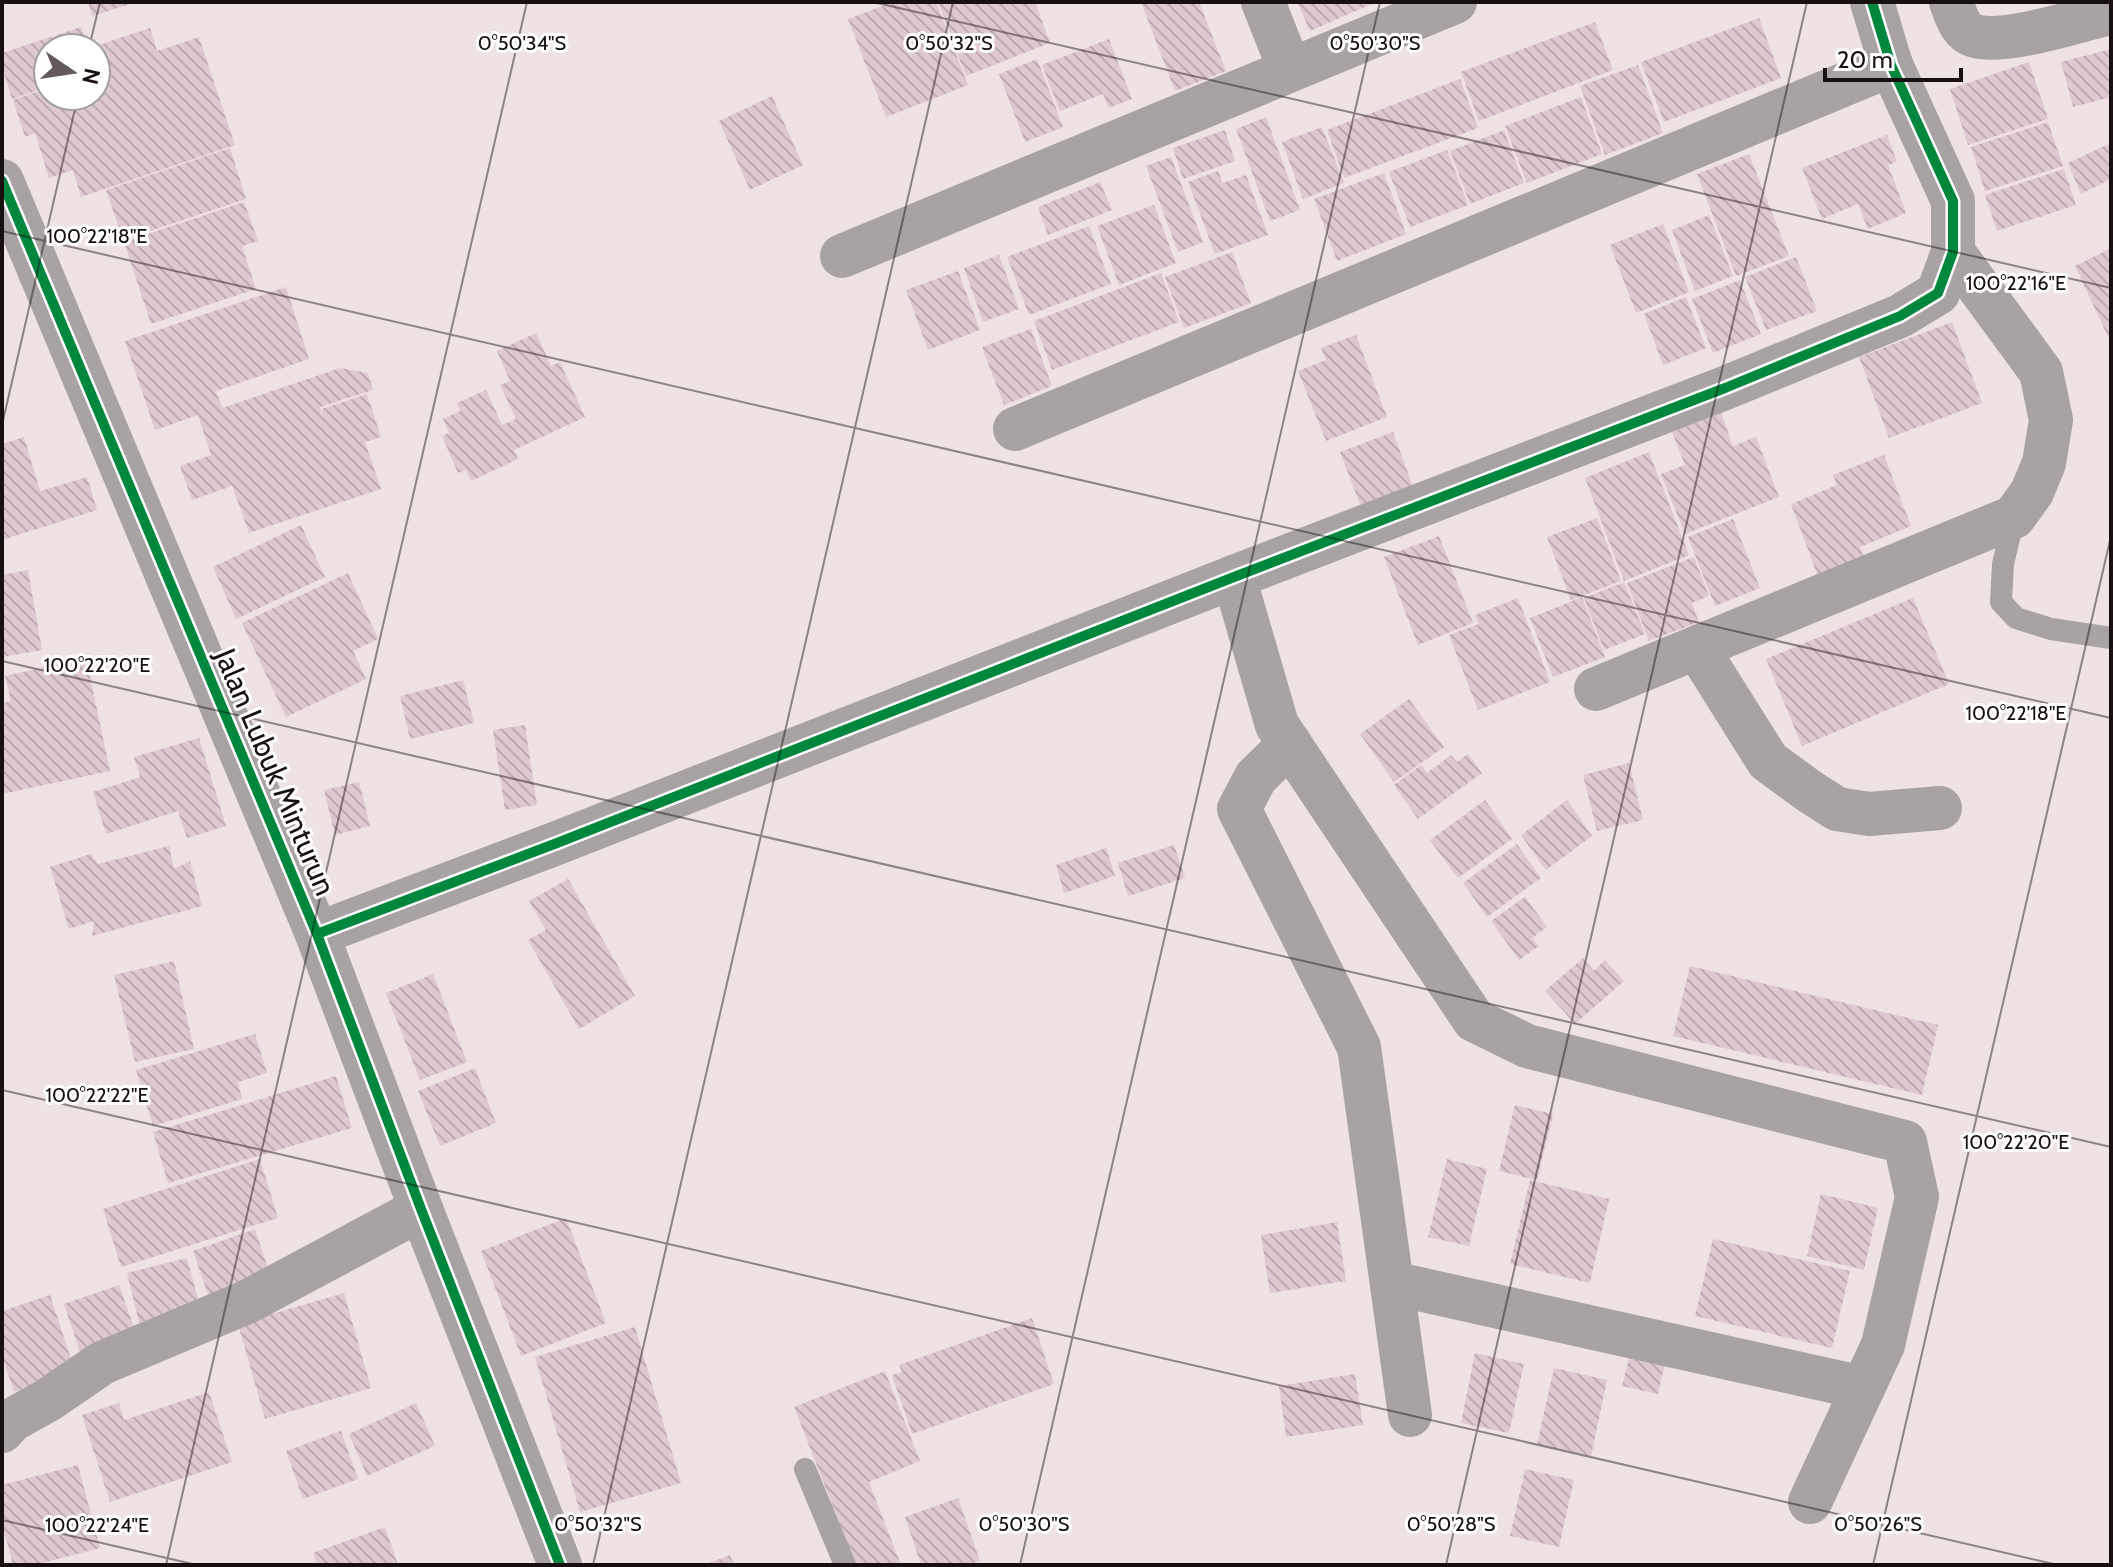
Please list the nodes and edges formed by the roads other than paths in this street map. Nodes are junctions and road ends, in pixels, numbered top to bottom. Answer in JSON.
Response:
{"nodes":[{"id":1,"x":1263,"y":2,"type":"edge"},
{"id":2,"x":1455,"y":2,"type":"edge"},
{"id":3,"x":1872,"y":2,"type":"edge"},
{"id":4,"x":1951,"y":2,"type":"edge"},
{"id":5,"x":2111,"y":13,"type":"edge"},
{"id":6,"x":1891,"y":65,"type":"junction"},
{"id":7,"x":1290,"y":70,"type":"junction"},
{"id":8,"x":2,"y":181,"type":"edge"},
{"id":9,"x":1953,"y":252,"type":"junction"},
{"id":10,"x":842,"y":256,"type":"dead end"},
{"id":11,"x":1015,"y":429,"type":"dead end"},
{"id":12,"x":2014,"y":517,"type":"junction"},
{"id":13,"x":1234,"y":577,"type":"junction"},
{"id":14,"x":2111,"y":638,"type":"edge"},
{"id":15,"x":1697,"y":648,"type":"junction"},
{"id":16,"x":1596,"y":689,"type":"dead end"},
{"id":17,"x":1290,"y":744,"type":"junction"},
{"id":18,"x":1940,"y":808,"type":"dead end"},
{"id":19,"x":317,"y":934,"type":"junction"},
{"id":20,"x":421,"y":1209,"type":"junction"},
{"id":21,"x":1392,"y":1283,"type":"junction"},
{"id":22,"x":1863,"y":1388,"type":"junction"},
{"id":23,"x":1410,"y":1415,"type":"dead end"},
{"id":24,"x":2,"y":1431,"type":"edge"},
{"id":25,"x":805,"y":1469,"type":"dead end"},
{"id":26,"x":1810,"y":1502,"type":"dead end"},
{"id":27,"x":560,"y":1565,"type":"edge"},
{"id":28,"x":845,"y":1565,"type":"edge"}],
"edges":[{"from":1,"to":7,"type":"street"},
{"from":2,"to":7,"type":"street"},
{"from":3,"to":6,"type":"street"},
{"from":4,"to":5,"type":"street"},
{"from":6,"to":9,"type":"street"},
{"from":6,"to":11,"type":"street"},
{"from":7,"to":10,"type":"street"},
{"from":8,"to":19,"type":"street","name":"Jalan Lubuk Minturun"},
{"from":9,"to":12,"type":"street"},
{"from":9,"to":13,"type":"street"},
{"from":12,"to":14,"type":"lane"},
{"from":12,"to":15,"type":"street"},
{"from":13,"to":17,"type":"street"},
{"from":13,"to":19,"type":"street"},
{"from":15,"to":16,"type":"street"},
{"from":15,"to":18,"type":"street"},
{"from":17,"to":21,"type":"street"},
{"from":17,"to":22,"type":"street"},
{"from":19,"to":20,"type":"street","name":"Jalan Lubuk Minturun"},
{"from":20,"to":24,"type":"street"},
{"from":20,"to":27,"type":"street","name":"Jalan Lubuk Minturun"},
{"from":21,"to":22,"type":"street"},
{"from":21,"to":23,"type":"street"},
{"from":22,"to":26,"type":"street"},
{"from":25,"to":28,"type":"lane"}]}
